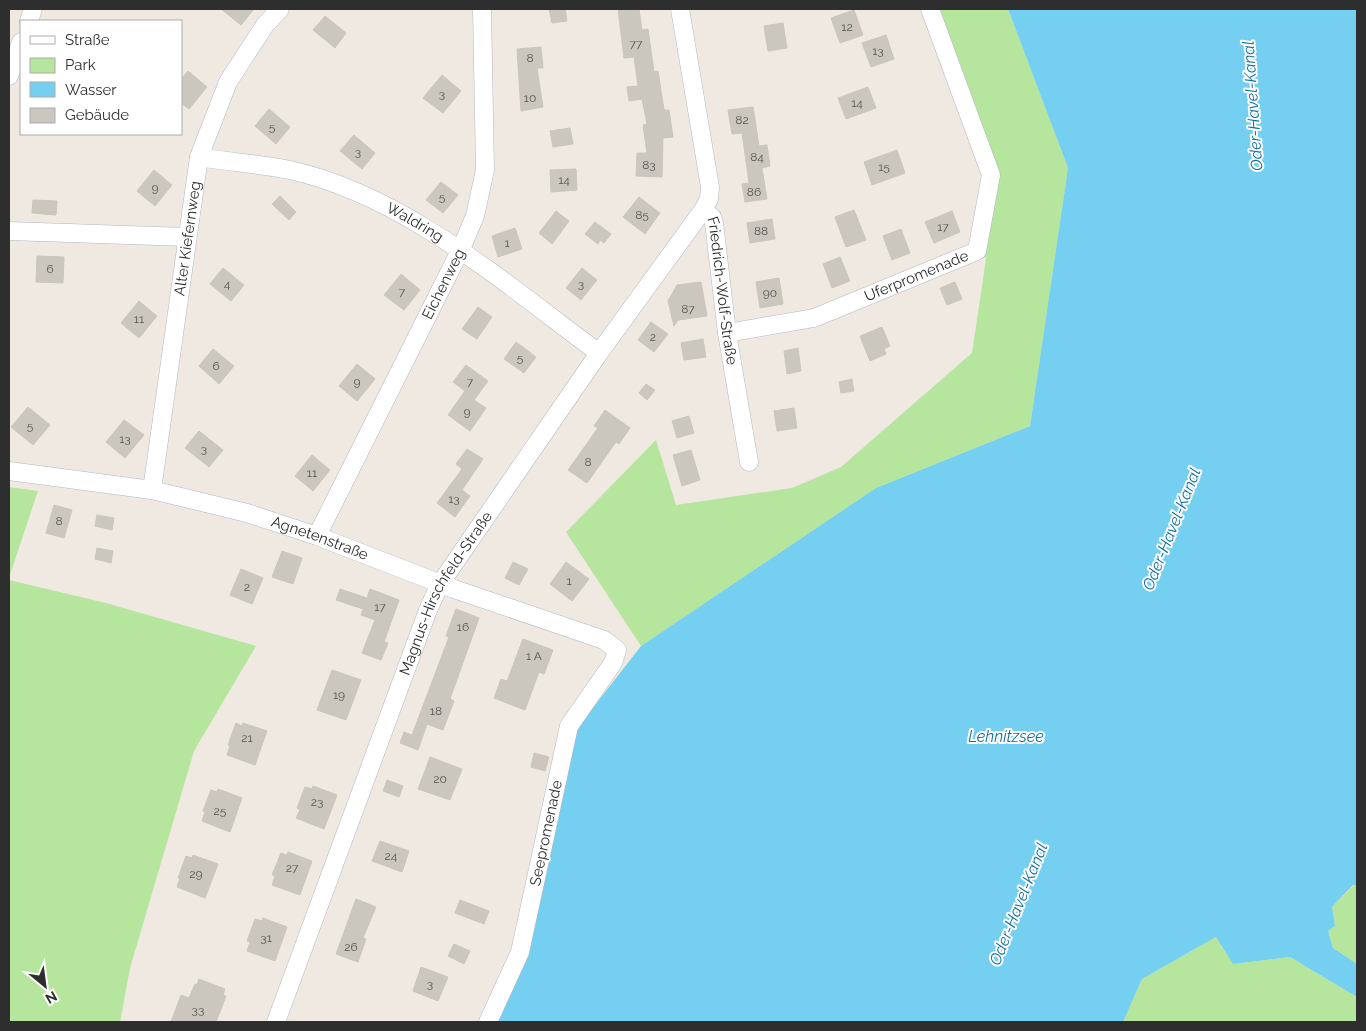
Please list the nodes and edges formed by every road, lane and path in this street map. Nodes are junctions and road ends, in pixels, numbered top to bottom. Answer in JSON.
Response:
{"nodes":[{"id":1,"x":280,"y":9,"type":"edge"},
{"id":2,"x":482,"y":9,"type":"edge"},
{"id":3,"x":680,"y":9,"type":"edge"},
{"id":4,"x":930,"y":9,"type":"edge"},
{"id":5,"x":20,"y":45,"type":"edge"},
{"id":6,"x":9,"y":76,"type":"edge"},
{"id":7,"x":199,"y":157,"type":"junction"},
{"id":8,"x":703,"y":210,"type":"junction"},
{"id":9,"x":9,"y":231,"type":"edge"},
{"id":10,"x":187,"y":237,"type":"junction"},
{"id":11,"x":460,"y":251,"type":"junction"},
{"id":12,"x":727,"y":333,"type":"junction"},
{"id":13,"x":599,"y":353,"type":"junction"},
{"id":14,"x":749,"y":462,"type":"dead end"},
{"id":15,"x":9,"y":471,"type":"edge"},
{"id":16,"x":152,"y":490,"type":"junction"},
{"id":17,"x":318,"y":536,"type":"junction"},
{"id":18,"x":440,"y":584,"type":"junction"},
{"id":19,"x":616,"y":650,"type":"joint"},
{"id":20,"x":276,"y":1022,"type":"edge"},
{"id":21,"x":488,"y":1022,"type":"edge"}],
"edges":[{"from":1,"to":7,"type":"street","name":"Alter Kiefernweg"},
{"from":2,"to":11,"type":"street","name":"Eichenweg"},
{"from":3,"to":8,"type":"street","name":"Friedrich-Wolf-Straße"},
{"from":4,"to":12,"type":"street","name":"Uferpromenade"},
{"from":5,"to":6,"type":"street"},
{"from":7,"to":10,"type":"street","name":"Alter Kiefernweg"},
{"from":7,"to":11,"type":"street","name":"Waldring"},
{"from":8,"to":12,"type":"street","name":"Friedrich-Wolf-Straße"},
{"from":8,"to":13,"type":"street","name":"Magnus-Hirschfeld-Straße"},
{"from":9,"to":10,"type":"street"},
{"from":10,"to":16,"type":"street","name":"Alter Kiefernweg"},
{"from":11,"to":13,"type":"street","name":"Waldring"},
{"from":11,"to":17,"type":"street","name":"Eichenweg"},
{"from":12,"to":14,"type":"street","name":"Friedrich-Wolf-Straße"},
{"from":13,"to":18,"type":"street","name":"Magnus-Hirschfeld-Straße"},
{"from":15,"to":16,"type":"street","name":"Agnetenstraße"},
{"from":16,"to":17,"type":"street","name":"Agnetenstraße"},
{"from":17,"to":18,"type":"street","name":"Agnetenstraße"},
{"from":18,"to":19,"type":"street","name":"Agnetenstraße"},
{"from":18,"to":20,"type":"street","name":"Magnus-Hirschfeld-Straße"},
{"from":19,"to":21,"type":"street","name":"Seepromenade"}]}
